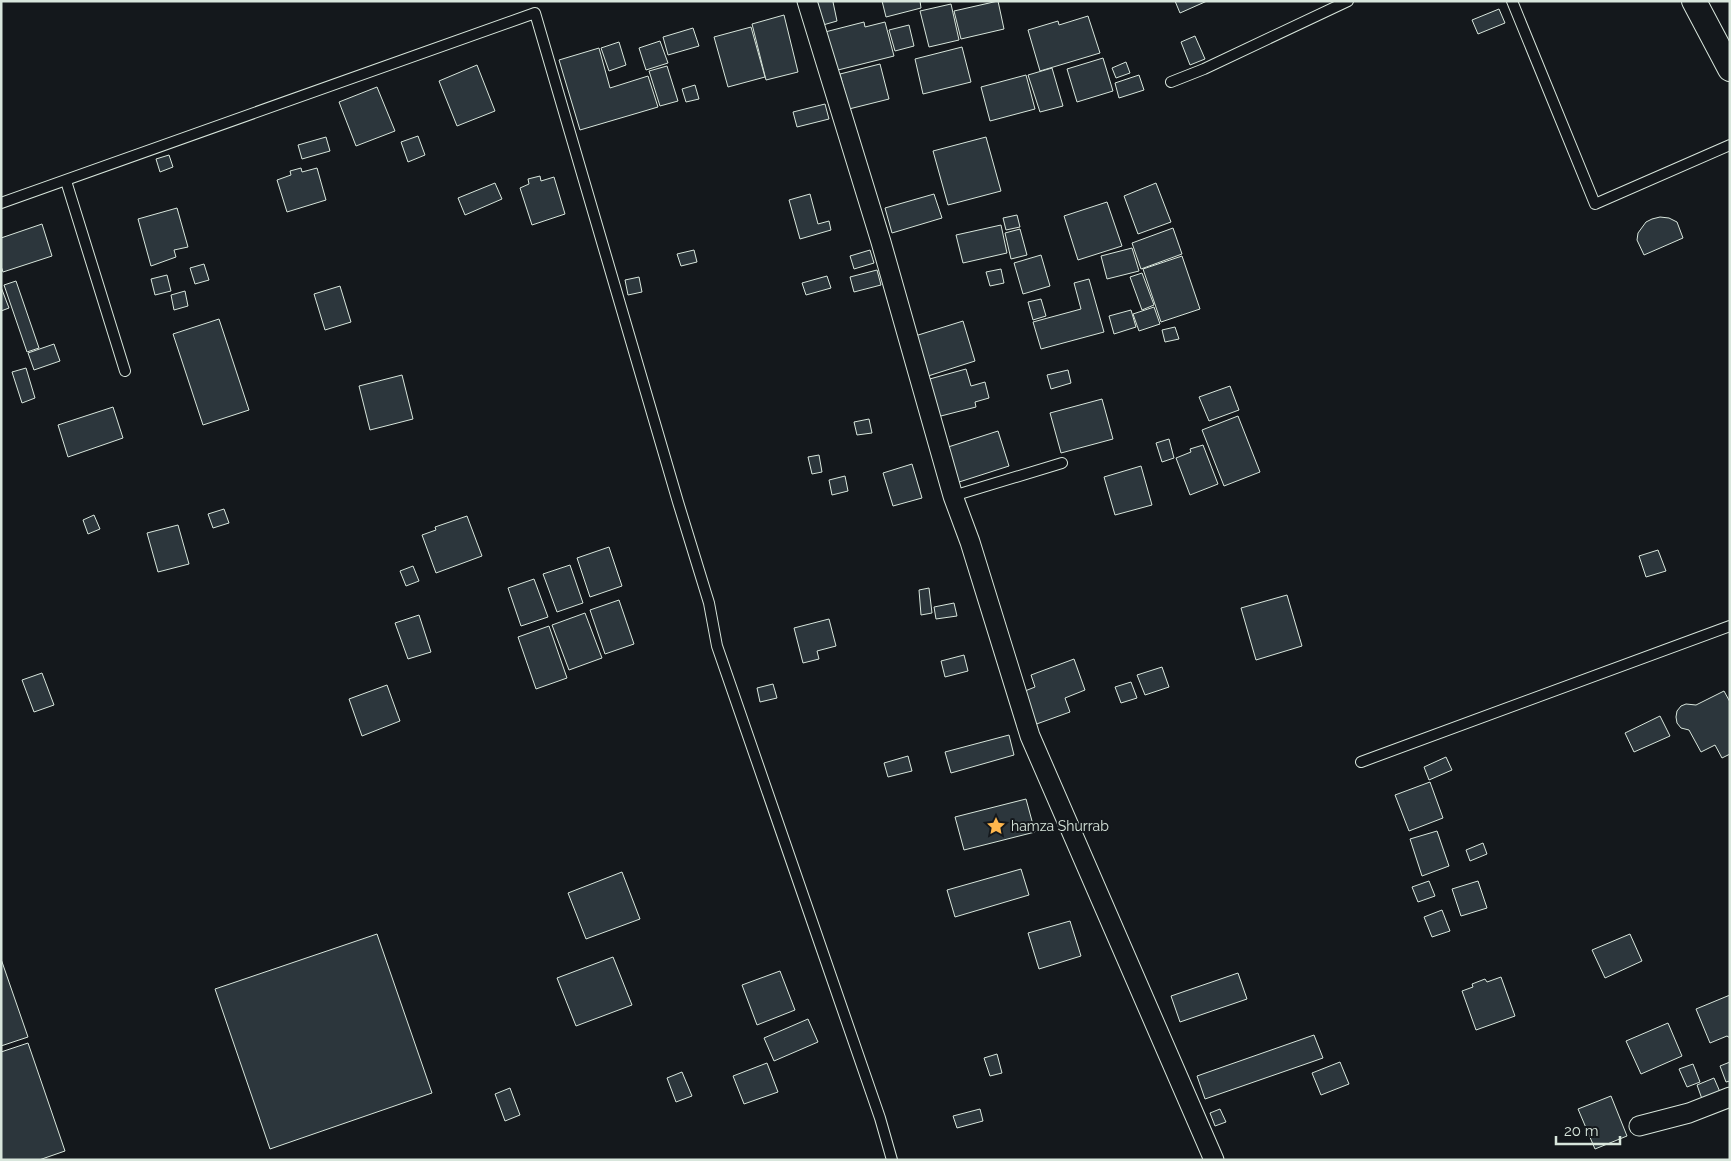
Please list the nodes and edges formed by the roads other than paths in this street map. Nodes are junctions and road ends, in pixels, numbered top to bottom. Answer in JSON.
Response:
{"nodes":[{"id":1,"x":532,"y":1,"type":"edge"},
{"id":2,"x":807,"y":1,"type":"edge"},
{"id":3,"x":1348,"y":1,"type":"edge"},
{"id":4,"x":1512,"y":1,"type":"edge"},
{"id":5,"x":1694,"y":1,"type":"edge"},
{"id":6,"x":536,"y":13,"type":"junction"},
{"id":7,"x":1730,"y":69,"type":"edge"},
{"id":8,"x":1170,"y":82,"type":"dead end"},
{"id":9,"x":1730,"y":145,"type":"edge"},
{"id":10,"x":66,"y":181,"type":"junction"},
{"id":11,"x":1,"y":203,"type":"edge"},
{"id":12,"x":125,"y":371,"type":"dead end"},
{"id":13,"x":1062,"y":463,"type":"dead end"},
{"id":14,"x":953,"y":496,"type":"junction"},
{"id":15,"x":1730,"y":626,"type":"edge"},
{"id":16,"x":1361,"y":762,"type":"dead end"},
{"id":17,"x":1730,"y":1097,"type":"edge"},
{"id":18,"x":1639,"y":1126,"type":"dead end"},
{"id":19,"x":892,"y":1160,"type":"edge"},
{"id":20,"x":1214,"y":1160,"type":"edge"}],
"edges":[{"from":1,"to":6,"type":"lane"},
{"from":2,"to":14,"type":"street"},
{"from":3,"to":8,"type":"lane"},
{"from":4,"to":9,"type":"lane"},
{"from":5,"to":7,"type":"street"},
{"from":6,"to":10,"type":"lane"},
{"from":6,"to":19,"type":"lane"},
{"from":10,"to":11,"type":"lane"},
{"from":10,"to":12,"type":"lane"},
{"from":13,"to":14,"type":"lane"},
{"from":14,"to":20,"type":"street"},
{"from":15,"to":16,"type":"lane"},
{"from":17,"to":18,"type":"street"}]}
